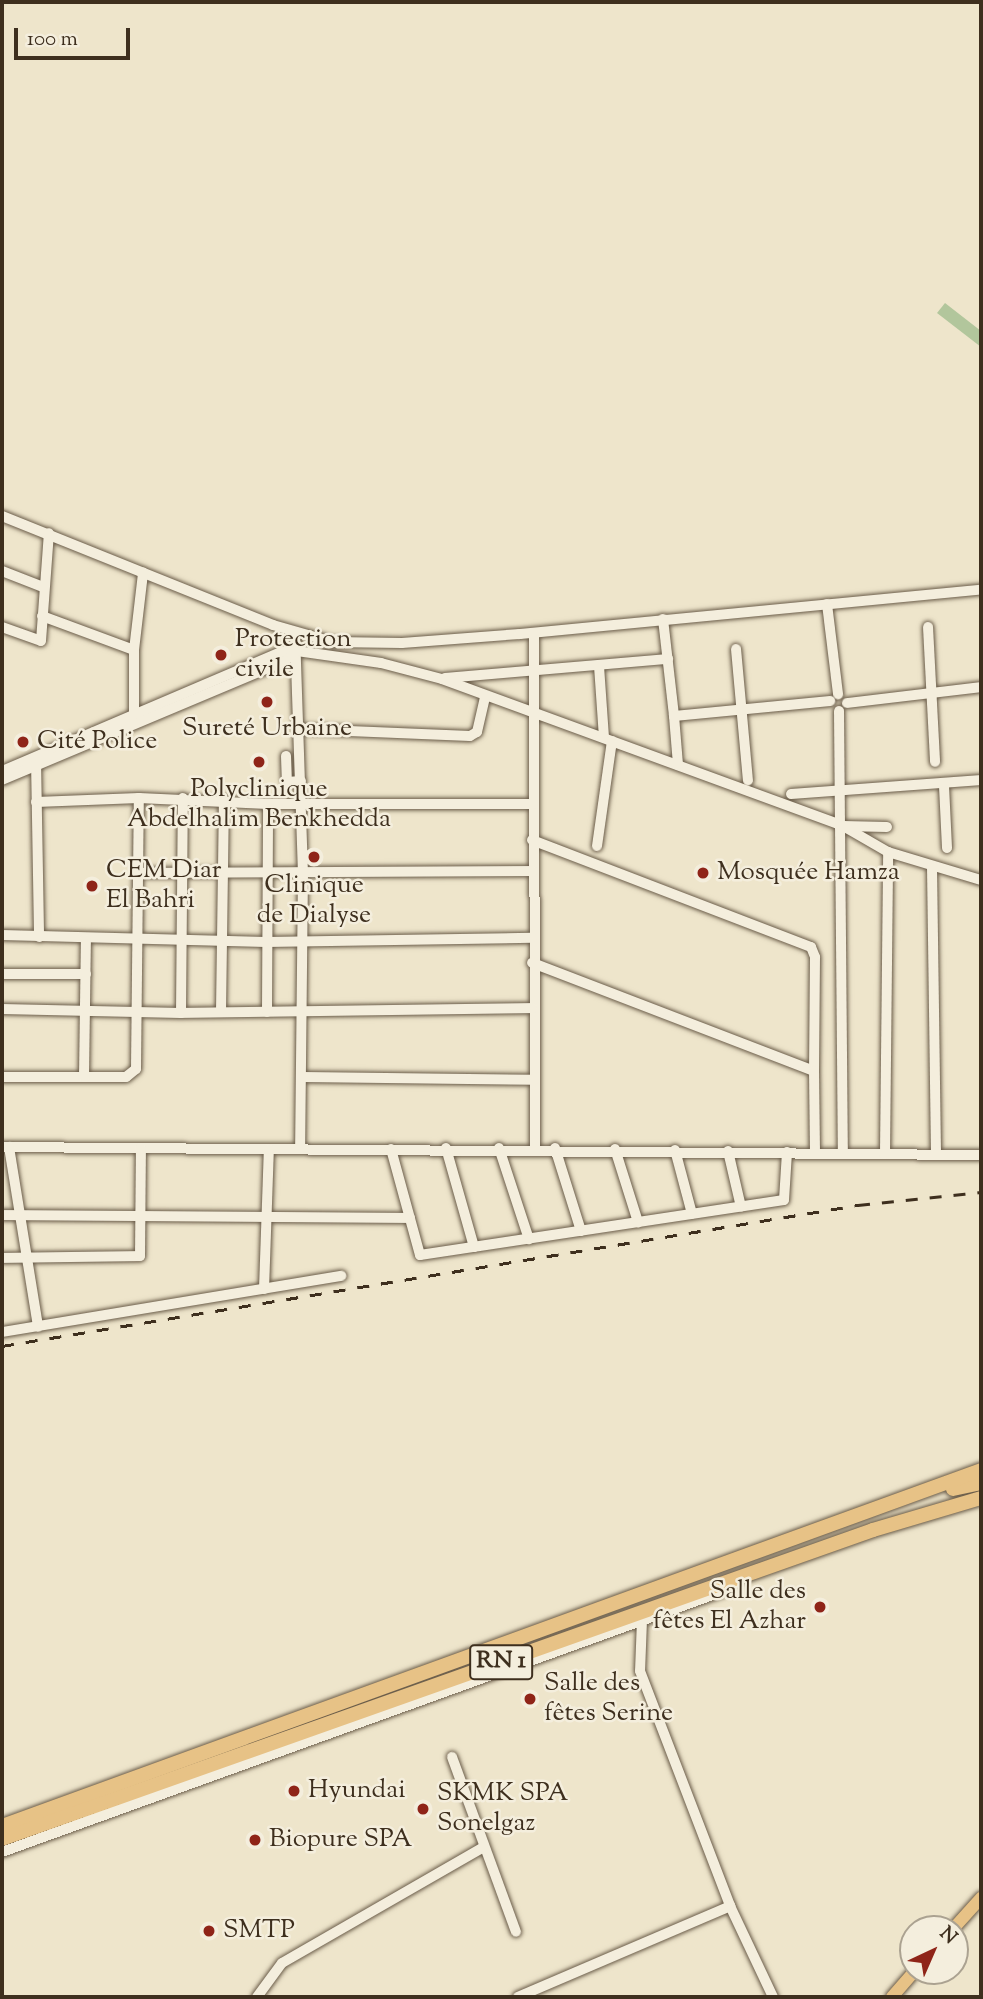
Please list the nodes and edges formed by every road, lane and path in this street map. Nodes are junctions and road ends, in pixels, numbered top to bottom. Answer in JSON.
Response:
{"nodes":[{"id":1,"x":2,"y":516,"type":"edge"},
{"id":2,"x":49,"y":533,"type":"junction"},
{"id":3,"x":2,"y":571,"type":"edge"},
{"id":4,"x":144,"y":573,"type":"junction"},
{"id":5,"x":43,"y":587,"type":"junction"},
{"id":6,"x":981,"y":590,"type":"edge"},
{"id":7,"x":827,"y":604,"type":"junction"},
{"id":8,"x":42,"y":616,"type":"junction"},
{"id":9,"x":663,"y":620,"type":"junction"},
{"id":10,"x":2,"y":627,"type":"edge"},
{"id":11,"x":928,"y":627,"type":"dead end"},
{"id":12,"x":295,"y":633,"type":"junction"},
{"id":13,"x":534,"y":633,"type":"junction"},
{"id":14,"x":736,"y":649,"type":"dead end"},
{"id":15,"x":134,"y":650,"type":"junction"},
{"id":16,"x":297,"y":651,"type":"junction"},
{"id":17,"x":668,"y":659,"type":"junction"},
{"id":18,"x":599,"y":666,"type":"junction"},
{"id":19,"x":535,"y":672,"type":"junction"},
{"id":20,"x":442,"y":678,"type":"junction"},
{"id":21,"x":981,"y":687,"type":"edge"},
{"id":22,"x":931,"y":694,"type":"junction"},
{"id":23,"x":485,"y":696,"type":"junction"},
{"id":24,"x":834,"y":697,"type":"junction"},
{"id":25,"x":847,"y":703,"type":"junction"},
{"id":26,"x":741,"y":709,"type":"junction"},
{"id":27,"x":839,"y":711,"type":"junction"},
{"id":28,"x":536,"y":714,"type":"junction"},
{"id":29,"x":134,"y":715,"type":"junction"},
{"id":30,"x":674,"y":716,"type":"junction"},
{"id":31,"x":301,"y":729,"type":"junction"},
{"id":32,"x":608,"y":739,"type":"junction"},
{"id":33,"x":286,"y":756,"type":"dead end"},
{"id":34,"x":36,"y":761,"type":"junction"},
{"id":35,"x":935,"y":762,"type":"dead end"},
{"id":36,"x":678,"y":765,"type":"junction"},
{"id":37,"x":2,"y":771,"type":"edge"},
{"id":38,"x":2,"y":780,"type":"edge"},
{"id":39,"x":748,"y":780,"type":"dead end"},
{"id":40,"x":981,"y":780,"type":"edge"},
{"id":41,"x":301,"y":781,"type":"junction"},
{"id":42,"x":944,"y":786,"type":"junction"},
{"id":43,"x":842,"y":793,"type":"junction"},
{"id":44,"x":791,"y":794,"type":"dead end"},
{"id":45,"x":139,"y":798,"type":"junction"},
{"id":46,"x":183,"y":798,"type":"junction"},
{"id":47,"x":224,"y":800,"type":"junction"},
{"id":48,"x":36,"y":802,"type":"junction"},
{"id":49,"x":302,"y":803,"type":"junction"},
{"id":50,"x":268,"y":804,"type":"junction"},
{"id":51,"x":533,"y":804,"type":"junction"},
{"id":52,"x":843,"y":826,"type":"junction"},
{"id":53,"x":887,"y":827,"type":"dead end"},
{"id":54,"x":532,"y":840,"type":"junction"},
{"id":55,"x":597,"y":846,"type":"dead end"},
{"id":56,"x":947,"y":848,"type":"dead end"},
{"id":57,"x":888,"y":852,"type":"junction"},
{"id":58,"x":932,"y":867,"type":"junction"},
{"id":59,"x":532,"y":871,"type":"junction"},
{"id":60,"x":303,"y":872,"type":"junction"},
{"id":61,"x":138,"y":873,"type":"junction"},
{"id":62,"x":269,"y":873,"type":"junction"},
{"id":63,"x":185,"y":874,"type":"junction"},
{"id":64,"x":224,"y":874,"type":"junction"},
{"id":65,"x":981,"y":880,"type":"edge"},
{"id":66,"x":2,"y":935,"type":"edge"},
{"id":67,"x":39,"y":937,"type":"junction"},
{"id":68,"x":532,"y":938,"type":"junction"},
{"id":69,"x":86,"y":939,"type":"junction"},
{"id":70,"x":139,"y":941,"type":"junction"},
{"id":71,"x":183,"y":941,"type":"junction"},
{"id":72,"x":225,"y":942,"type":"junction"},
{"id":73,"x":266,"y":942,"type":"junction"},
{"id":74,"x":300,"y":942,"type":"junction"},
{"id":75,"x":532,"y":964,"type":"junction"},
{"id":76,"x":2,"y":974,"type":"edge"},
{"id":77,"x":86,"y":974,"type":"junction"},
{"id":78,"x":532,"y":1008,"type":"junction"},
{"id":79,"x":2,"y":1009,"type":"edge"},
{"id":80,"x":86,"y":1010,"type":"junction"},
{"id":81,"x":299,"y":1011,"type":"junction"},
{"id":82,"x":139,"y":1012,"type":"junction"},
{"id":83,"x":221,"y":1012,"type":"junction"},
{"id":84,"x":267,"y":1012,"type":"junction"},
{"id":85,"x":181,"y":1013,"type":"junction"},
{"id":86,"x":814,"y":1071,"type":"junction"},
{"id":87,"x":2,"y":1077,"type":"edge"},
{"id":88,"x":84,"y":1077,"type":"junction"},
{"id":89,"x":303,"y":1077,"type":"junction"},
{"id":90,"x":534,"y":1080,"type":"junction"},
{"id":91,"x":5,"y":1147,"type":"edge"},
{"id":92,"x":141,"y":1148,"type":"junction"},
{"id":93,"x":446,"y":1148,"type":"junction"},
{"id":94,"x":499,"y":1148,"type":"junction"},
{"id":95,"x":535,"y":1148,"type":"junction"},
{"id":96,"x":555,"y":1148,"type":"junction"},
{"id":97,"x":269,"y":1149,"type":"junction"},
{"id":98,"x":300,"y":1149,"type":"junction"},
{"id":99,"x":391,"y":1149,"type":"junction"},
{"id":100,"x":615,"y":1149,"type":"junction"},
{"id":101,"x":675,"y":1150,"type":"junction"},
{"id":102,"x":728,"y":1151,"type":"junction"},
{"id":103,"x":788,"y":1152,"type":"junction"},
{"id":104,"x":815,"y":1152,"type":"junction"},
{"id":105,"x":844,"y":1152,"type":"junction"},
{"id":106,"x":885,"y":1154,"type":"junction"},
{"id":107,"x":936,"y":1154,"type":"junction"},
{"id":108,"x":981,"y":1155,"type":"edge"},
{"id":109,"x":741,"y":1207,"type":"junction"},
{"id":110,"x":692,"y":1214,"type":"junction"},
{"id":111,"x":2,"y":1215,"type":"edge"},
{"id":112,"x":20,"y":1215,"type":"junction"},
{"id":113,"x":141,"y":1217,"type":"junction"},
{"id":114,"x":265,"y":1217,"type":"junction"},
{"id":115,"x":410,"y":1218,"type":"junction"},
{"id":116,"x":638,"y":1222,"type":"junction"},
{"id":117,"x":581,"y":1231,"type":"junction"},
{"id":118,"x":529,"y":1239,"type":"junction"},
{"id":119,"x":474,"y":1247,"type":"junction"},
{"id":120,"x":26,"y":1254,"type":"junction"},
{"id":121,"x":2,"y":1258,"type":"edge"},
{"id":122,"x":341,"y":1276,"type":"dead end"},
{"id":123,"x":264,"y":1289,"type":"junction"},
{"id":124,"x":38,"y":1327,"type":"junction"},
{"id":125,"x":2,"y":1332,"type":"edge"},
{"id":126,"x":981,"y":1470,"type":"edge"},
{"id":127,"x":981,"y":1483,"type":"edge"},
{"id":128,"x":911,"y":1499,"type":"junction"},
{"id":129,"x":980,"y":1499,"type":"edge"},
{"id":130,"x":749,"y":1574,"type":"junction"},
{"id":131,"x":642,"y":1620,"type":"junction"},
{"id":132,"x":452,"y":1757,"type":"dead end"},
{"id":133,"x":2,"y":1826,"type":"edge"},
{"id":134,"x":2,"y":1839,"type":"edge"},
{"id":135,"x":482,"y":1848,"type":"junction"},
{"id":136,"x":2,"y":1852,"type":"edge"},
{"id":137,"x":981,"y":1898,"type":"edge"},
{"id":138,"x":730,"y":1906,"type":"junction"},
{"id":139,"x":966,"y":1915,"type":"edge"},
{"id":140,"x":516,"y":1933,"type":"dead end"},
{"id":141,"x":257,"y":1997,"type":"edge"},
{"id":142,"x":518,"y":1997,"type":"edge"},
{"id":143,"x":773,"y":1997,"type":"edge"}],
"edges":[{"from":1,"to":2,"type":"street"},
{"from":2,"to":4,"type":"street"},
{"from":2,"to":5,"type":"street"},
{"from":3,"to":5,"type":"street"},
{"from":4,"to":12,"type":"street"},
{"from":4,"to":15,"type":"street"},
{"from":5,"to":8,"type":"street"},
{"from":6,"to":7,"type":"street"},
{"from":7,"to":9,"type":"street"},
{"from":7,"to":24,"type":"street"},
{"from":8,"to":10,"type":"street"},
{"from":8,"to":15,"type":"street"},
{"from":9,"to":13,"type":"street"},
{"from":9,"to":17,"type":"street"},
{"from":11,"to":22,"type":"street"},
{"from":12,"to":13,"type":"street"},
{"from":12,"to":16,"type":"street"},
{"from":13,"to":19,"type":"street"},
{"from":14,"to":26,"type":"street"},
{"from":15,"to":29,"type":"street"},
{"from":16,"to":20,"type":"street"},
{"from":16,"to":29,"type":"street"},
{"from":16,"to":31,"type":"street"},
{"from":16,"to":34,"type":"street"},
{"from":17,"to":18,"type":"street"},
{"from":17,"to":30,"type":"street"},
{"from":18,"to":19,"type":"street"},
{"from":18,"to":32,"type":"street"},
{"from":19,"to":20,"type":"street"},
{"from":19,"to":28,"type":"street"},
{"from":20,"to":23,"type":"street"},
{"from":21,"to":22,"type":"street"},
{"from":22,"to":25,"type":"street"},
{"from":22,"to":35,"type":"street"},
{"from":23,"to":28,"type":"street"},
{"from":23,"to":31,"type":"street"},
{"from":24,"to":25,"type":"street"},
{"from":24,"to":26,"type":"street"},
{"from":24,"to":27,"type":"street"},
{"from":25,"to":27,"type":"street"},
{"from":26,"to":30,"type":"street"},
{"from":26,"to":39,"type":"street"},
{"from":27,"to":43,"type":"street"},
{"from":28,"to":32,"type":"street"},
{"from":28,"to":51,"type":"street"},
{"from":29,"to":34,"type":"street"},
{"from":30,"to":36,"type":"street"},
{"from":31,"to":41,"type":"street"},
{"from":32,"to":36,"type":"street"},
{"from":32,"to":55,"type":"street"},
{"from":33,"to":41,"type":"street"},
{"from":34,"to":37,"type":"street"},
{"from":34,"to":38,"type":"street"},
{"from":34,"to":48,"type":"street"},
{"from":36,"to":52,"type":"street"},
{"from":40,"to":42,"type":"street"},
{"from":41,"to":49,"type":"street"},
{"from":42,"to":43,"type":"street"},
{"from":42,"to":56,"type":"street"},
{"from":43,"to":44,"type":"street"},
{"from":43,"to":52,"type":"street"},
{"from":45,"to":46,"type":"street"},
{"from":45,"to":48,"type":"street"},
{"from":45,"to":61,"type":"street"},
{"from":46,"to":47,"type":"street"},
{"from":46,"to":63,"type":"street"},
{"from":47,"to":50,"type":"street"},
{"from":47,"to":64,"type":"street"},
{"from":48,"to":67,"type":"street"},
{"from":49,"to":50,"type":"street"},
{"from":49,"to":51,"type":"street"},
{"from":49,"to":60,"type":"street"},
{"from":50,"to":62,"type":"street"},
{"from":51,"to":54,"type":"street"},
{"from":52,"to":53,"type":"street"},
{"from":52,"to":57,"type":"street"},
{"from":52,"to":105,"type":"street"},
{"from":54,"to":59,"type":"street"},
{"from":54,"to":86,"type":"street"},
{"from":57,"to":58,"type":"street"},
{"from":57,"to":106,"type":"street"},
{"from":58,"to":65,"type":"street"},
{"from":58,"to":107,"type":"street"},
{"from":59,"to":60,"type":"street"},
{"from":59,"to":68,"type":"street"},
{"from":60,"to":62,"type":"street"},
{"from":60,"to":74,"type":"street"},
{"from":61,"to":63,"type":"street"},
{"from":61,"to":70,"type":"street"},
{"from":62,"to":64,"type":"street"},
{"from":62,"to":73,"type":"street"},
{"from":63,"to":64,"type":"street"},
{"from":63,"to":71,"type":"street"},
{"from":64,"to":72,"type":"street"},
{"from":66,"to":67,"type":"street"},
{"from":67,"to":69,"type":"street"},
{"from":68,"to":74,"type":"street"},
{"from":68,"to":75,"type":"street"},
{"from":69,"to":70,"type":"street"},
{"from":69,"to":77,"type":"street"},
{"from":70,"to":71,"type":"street"},
{"from":70,"to":82,"type":"street"},
{"from":71,"to":72,"type":"street"},
{"from":71,"to":85,"type":"street"},
{"from":72,"to":73,"type":"street"},
{"from":72,"to":83,"type":"street"},
{"from":73,"to":74,"type":"street"},
{"from":73,"to":84,"type":"street"},
{"from":74,"to":81,"type":"street"},
{"from":75,"to":78,"type":"street"},
{"from":75,"to":86,"type":"street"},
{"from":76,"to":77,"type":"street"},
{"from":77,"to":80,"type":"street"},
{"from":78,"to":81,"type":"street"},
{"from":78,"to":90,"type":"street"},
{"from":79,"to":80,"type":"street"},
{"from":80,"to":82,"type":"street"},
{"from":80,"to":88,"type":"street"},
{"from":81,"to":84,"type":"street"},
{"from":81,"to":89,"type":"street"},
{"from":82,"to":85,"type":"street"},
{"from":82,"to":88,"type":"street"},
{"from":83,"to":84,"type":"street"},
{"from":83,"to":85,"type":"street"},
{"from":86,"to":104,"type":"street"},
{"from":87,"to":88,"type":"street"},
{"from":89,"to":90,"type":"street"},
{"from":89,"to":98,"type":"street"},
{"from":90,"to":95,"type":"street"},
{"from":91,"to":92,"type":"street"},
{"from":91,"to":112,"type":"street"},
{"from":92,"to":97,"type":"street"},
{"from":92,"to":113,"type":"street"},
{"from":93,"to":94,"type":"street"},
{"from":93,"to":99,"type":"street"},
{"from":93,"to":119,"type":"street"},
{"from":94,"to":95,"type":"street"},
{"from":94,"to":118,"type":"street"},
{"from":95,"to":96,"type":"street"},
{"from":96,"to":100,"type":"street"},
{"from":96,"to":117,"type":"street"},
{"from":97,"to":98,"type":"street"},
{"from":97,"to":114,"type":"street"},
{"from":98,"to":99,"type":"street"},
{"from":99,"to":115,"type":"street"},
{"from":100,"to":101,"type":"street"},
{"from":100,"to":116,"type":"street"},
{"from":101,"to":102,"type":"street"},
{"from":101,"to":110,"type":"street"},
{"from":102,"to":103,"type":"street"},
{"from":102,"to":109,"type":"street"},
{"from":103,"to":104,"type":"street"},
{"from":103,"to":109,"type":"street"},
{"from":104,"to":105,"type":"street"},
{"from":105,"to":106,"type":"street"},
{"from":106,"to":107,"type":"street"},
{"from":107,"to":108,"type":"street"},
{"from":109,"to":110,"type":"street"},
{"from":110,"to":116,"type":"street"},
{"from":111,"to":112,"type":"street"},
{"from":112,"to":113,"type":"street"},
{"from":112,"to":120,"type":"street"},
{"from":113,"to":114,"type":"street"},
{"from":113,"to":120,"type":"street"},
{"from":114,"to":115,"type":"street"},
{"from":114,"to":123,"type":"street"},
{"from":115,"to":119,"type":"street"},
{"from":116,"to":117,"type":"street"},
{"from":117,"to":118,"type":"street"},
{"from":118,"to":119,"type":"street"},
{"from":120,"to":121,"type":"street"},
{"from":120,"to":124,"type":"street"},
{"from":122,"to":123,"type":"street"},
{"from":123,"to":124,"type":"street"},
{"from":124,"to":125,"type":"street"},
{"from":126,"to":128,"type":"highway","number":"RN 1"},
{"from":127,"to":128,"type":"highway"},
{"from":128,"to":133,"type":"highway","number":"RN 1"},
{"from":129,"to":130,"type":"highway","number":"RN 1"},
{"from":130,"to":131,"type":"street"},
{"from":130,"to":134,"type":"highway","number":"RN 1"},
{"from":131,"to":136,"type":"street"},
{"from":131,"to":138,"type":"street"},
{"from":132,"to":135,"type":"street"},
{"from":135,"to":140,"type":"street"},
{"from":135,"to":141,"type":"street"},
{"from":137,"to":139,"type":"main road"},
{"from":138,"to":142,"type":"street"},
{"from":138,"to":143,"type":"street"}]}
